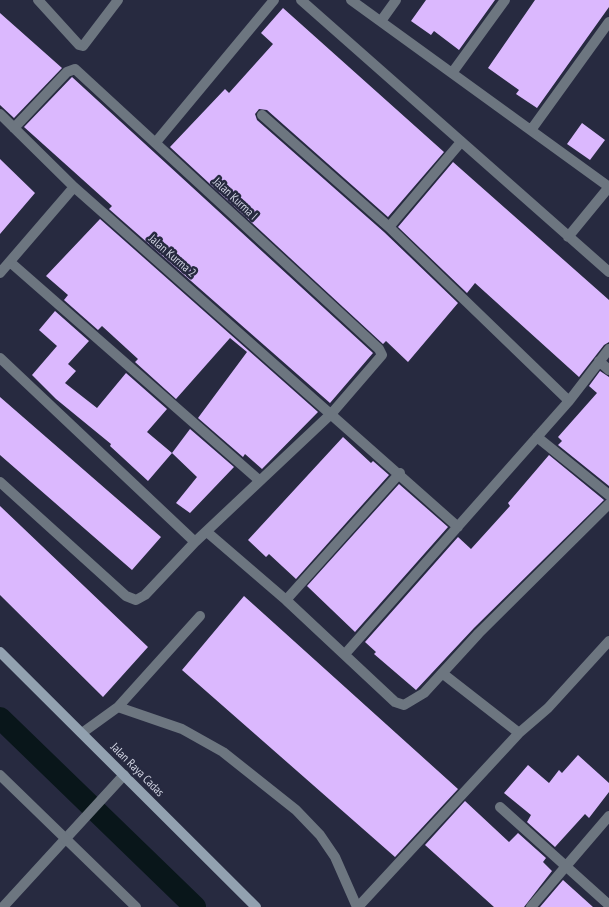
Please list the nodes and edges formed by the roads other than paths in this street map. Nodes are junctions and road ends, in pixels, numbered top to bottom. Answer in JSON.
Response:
{"nodes":[{"id":1,"x":38,"y":0,"type":"edge"},
{"id":2,"x":118,"y":0,"type":"edge"},
{"id":3,"x":274,"y":0,"type":"edge"},
{"id":4,"x":302,"y":0,"type":"edge"},
{"id":5,"x":351,"y":0,"type":"edge"},
{"id":6,"x":396,"y":0,"type":"edge"},
{"id":7,"x":505,"y":0,"type":"edge"},
{"id":8,"x":381,"y":21,"type":"junction"},
{"id":9,"x":609,"y":22,"type":"edge"},
{"id":10,"x":452,"y":73,"type":"junction"},
{"id":11,"x":0,"y":114,"type":"edge"},
{"id":12,"x":262,"y":116,"type":"dead end"},
{"id":13,"x":14,"y":128,"type":"junction"},
{"id":14,"x":531,"y":130,"type":"junction"},
{"id":15,"x":156,"y":142,"type":"junction"},
{"id":16,"x":461,"y":142,"type":"junction"},
{"id":17,"x":74,"y":187,"type":"junction"},
{"id":18,"x":389,"y":227,"type":"junction"},
{"id":19,"x":568,"y":237,"type":"junction"},
{"id":20,"x":10,"y":262,"type":"junction"},
{"id":21,"x":609,"y":272,"type":"edge"},
{"id":22,"x":0,"y":273,"type":"edge"},
{"id":23,"x":609,"y":349,"type":"edge"},
{"id":24,"x":0,"y":358,"type":"edge"},
{"id":25,"x":599,"y":361,"type":"junction"},
{"id":26,"x":609,"y":370,"type":"edge"},
{"id":27,"x":569,"y":401,"type":"junction"},
{"id":28,"x":332,"y":413,"type":"junction"},
{"id":29,"x":537,"y":437,"type":"junction"},
{"id":30,"x":400,"y":473,"type":"junction"},
{"id":31,"x":0,"y":482,"type":"edge"},
{"id":32,"x":260,"y":482,"type":"junction"},
{"id":33,"x":609,"y":495,"type":"edge"},
{"id":34,"x":609,"y":504,"type":"edge"},
{"id":35,"x":458,"y":527,"type":"junction"},
{"id":36,"x":208,"y":532,"type":"junction"},
{"id":37,"x":195,"y":542,"type":"junction"},
{"id":38,"x":286,"y":600,"type":"junction"},
{"id":39,"x":200,"y":616,"type":"dead end"},
{"id":40,"x":609,"y":641,"type":"edge"},
{"id":41,"x":0,"y":652,"type":"edge"},
{"id":42,"x":605,"y":653,"type":"edge"},
{"id":43,"x":346,"y":654,"type":"junction"},
{"id":44,"x":442,"y":673,"type":"junction"},
{"id":45,"x":118,"y":707,"type":"junction"},
{"id":46,"x":519,"y":732,"type":"junction"},
{"id":47,"x":82,"y":733,"type":"junction"},
{"id":48,"x":0,"y":775,"type":"edge"},
{"id":49,"x":124,"y":775,"type":"junction"},
{"id":50,"x":500,"y":807,"type":"dead end"},
{"id":51,"x":609,"y":816,"type":"edge"},
{"id":52,"x":66,"y":839,"type":"junction"},
{"id":53,"x":567,"y":867,"type":"junction"},
{"id":54,"x":609,"y":905,"type":"edge"},
{"id":55,"x":3,"y":907,"type":"edge"},
{"id":56,"x":136,"y":907,"type":"edge"},
{"id":57,"x":256,"y":907,"type":"edge"},
{"id":58,"x":357,"y":907,"type":"edge"},
{"id":59,"x":530,"y":907,"type":"edge"}],
"edges":[{"from":1,"to":2,"type":"street"},
{"from":3,"to":15,"type":"street"},
{"from":4,"to":16,"type":"street"},
{"from":5,"to":8,"type":"street"},
{"from":6,"to":8,"type":"street"},
{"from":7,"to":10,"type":"street"},
{"from":8,"to":10,"type":"street"},
{"from":9,"to":14,"type":"street"},
{"from":10,"to":14,"type":"street"},
{"from":11,"to":13,"type":"street","name":"Jalan Kurma 2"},
{"from":12,"to":18,"type":"street"},
{"from":13,"to":15,"type":"street","name":"Jalan Kurma I"},
{"from":13,"to":17,"type":"street","name":"Jalan Kurma 2"},
{"from":14,"to":19,"type":"street"},
{"from":15,"to":28,"type":"street","name":"Jalan Kurma I"},
{"from":16,"to":18,"type":"street"},
{"from":16,"to":19,"type":"street"},
{"from":17,"to":20,"type":"street"},
{"from":17,"to":28,"type":"street","name":"Jalan Kurma 2"},
{"from":18,"to":27,"type":"street"},
{"from":19,"to":21,"type":"street"},
{"from":20,"to":22,"type":"street"},
{"from":20,"to":32,"type":"street"},
{"from":23,"to":25,"type":"street"},
{"from":24,"to":37,"type":"street"},
{"from":25,"to":26,"type":"street"},
{"from":25,"to":27,"type":"street"},
{"from":27,"to":29,"type":"street"},
{"from":28,"to":30,"type":"street","name":"Jalan Kurma 2"},
{"from":28,"to":32,"type":"street"},
{"from":29,"to":33,"type":"street"},
{"from":29,"to":35,"type":"street"},
{"from":30,"to":35,"type":"street","name":"Jalan Kurma 2"},
{"from":30,"to":38,"type":"street"},
{"from":31,"to":37,"type":"street"},
{"from":32,"to":36,"type":"street"},
{"from":34,"to":44,"type":"street"},
{"from":35,"to":43,"type":"street"},
{"from":36,"to":37,"type":"street"},
{"from":36,"to":38,"type":"street"},
{"from":38,"to":43,"type":"street"},
{"from":39,"to":45,"type":"street"},
{"from":40,"to":42,"type":"street"},
{"from":41,"to":47,"type":"street","name":"Jalan Raya Cadas"},
{"from":42,"to":46,"type":"street"},
{"from":43,"to":44,"type":"street"},
{"from":44,"to":46,"type":"street"},
{"from":45,"to":47,"type":"street"},
{"from":45,"to":58,"type":"street"},
{"from":46,"to":58,"type":"street"},
{"from":47,"to":49,"type":"street","name":"Jalan Raya Cadas"},
{"from":48,"to":52,"type":"street"},
{"from":49,"to":52,"type":"street"},
{"from":49,"to":57,"type":"street","name":"Jalan Raya Cadas"},
{"from":50,"to":53,"type":"street"},
{"from":51,"to":53,"type":"street"},
{"from":52,"to":55,"type":"street"},
{"from":52,"to":56,"type":"street"},
{"from":53,"to":54,"type":"street"},
{"from":53,"to":59,"type":"street"}]}
